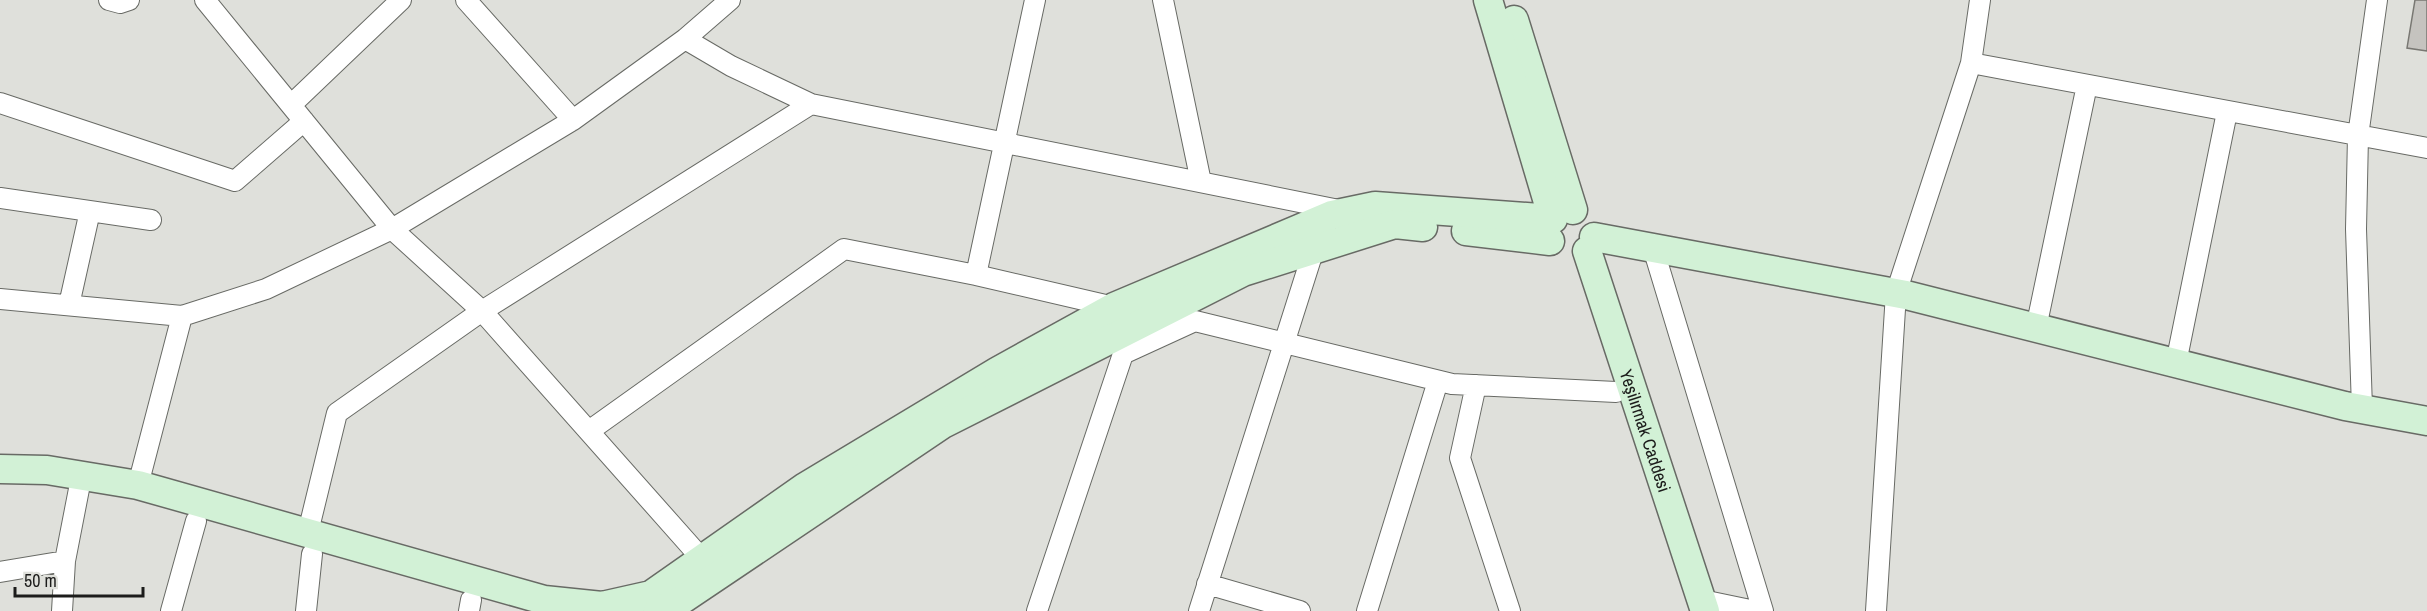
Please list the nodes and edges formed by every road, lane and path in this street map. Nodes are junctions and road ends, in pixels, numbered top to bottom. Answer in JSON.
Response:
{"nodes":[{"id":1,"x":109,"y":0,"type":"edge"},
{"id":2,"x":129,"y":0,"type":"edge"},
{"id":3,"x":205,"y":0,"type":"edge"},
{"id":4,"x":400,"y":0,"type":"edge"},
{"id":5,"x":466,"y":0,"type":"edge"},
{"id":6,"x":730,"y":0,"type":"edge"},
{"id":7,"x":1035,"y":0,"type":"edge"},
{"id":8,"x":1163,"y":0,"type":"edge"},
{"id":9,"x":1488,"y":0,"type":"edge"},
{"id":10,"x":1508,"y":0,"type":"edge"},
{"id":11,"x":1980,"y":0,"type":"edge"},
{"id":12,"x":2378,"y":0,"type":"edge"},
{"id":13,"x":686,"y":39,"type":"junction"},
{"id":14,"x":1971,"y":63,"type":"junction"},
{"id":15,"x":2087,"y":85,"type":"junction"},
{"id":16,"x":0,"y":103,"type":"edge"},
{"id":17,"x":811,"y":104,"type":"junction"},
{"id":18,"x":291,"y":105,"type":"junction"},
{"id":19,"x":2228,"y":112,"type":"junction"},
{"id":20,"x":573,"y":120,"type":"junction"},
{"id":21,"x":304,"y":121,"type":"junction"},
{"id":22,"x":2358,"y":136,"type":"junction"},
{"id":23,"x":1004,"y":142,"type":"junction"},
{"id":24,"x":2427,"y":148,"type":"edge"},
{"id":25,"x":1201,"y":182,"type":"junction"},
{"id":26,"x":0,"y":198,"type":"edge"},
{"id":27,"x":90,"y":211,"type":"junction"},
{"id":28,"x":1348,"y":212,"type":"junction"},
{"id":29,"x":151,"y":220,"type":"dead end"},
{"id":30,"x":392,"y":229,"type":"junction"},
{"id":31,"x":1572,"y":235,"type":"junction"},
{"id":32,"x":1653,"y":248,"type":"junction"},
{"id":33,"x":1314,"y":249,"type":"junction"},
{"id":34,"x":976,"y":274,"type":"junction"},
{"id":35,"x":1896,"y":293,"type":"junction"},
{"id":36,"x":0,"y":299,"type":"edge"},
{"id":37,"x":69,"y":305,"type":"junction"},
{"id":38,"x":1114,"y":307,"type":"junction"},
{"id":39,"x":482,"y":311,"type":"junction"},
{"id":40,"x":182,"y":316,"type":"junction"},
{"id":41,"x":2036,"y":328,"type":"junction"},
{"id":42,"x":1284,"y":343,"type":"junction"},
{"id":43,"x":2176,"y":363,"type":"junction"},
{"id":44,"x":1438,"y":381,"type":"junction"},
{"id":45,"x":1476,"y":385,"type":"junction"},
{"id":46,"x":1616,"y":392,"type":"junction"},
{"id":47,"x":2362,"y":408,"type":"junction"},
{"id":48,"x":2427,"y":421,"type":"edge"},
{"id":49,"x":589,"y":431,"type":"junction"},
{"id":50,"x":0,"y":469,"type":"edge"},
{"id":51,"x":138,"y":485,"type":"junction"},
{"id":52,"x":0,"y":486,"type":"edge"},
{"id":53,"x":79,"y":489,"type":"junction"},
{"id":54,"x":196,"y":520,"type":"junction"},
{"id":55,"x":310,"y":543,"type":"junction"},
{"id":56,"x":702,"y":559,"type":"junction"},
{"id":57,"x":65,"y":561,"type":"junction"},
{"id":58,"x":0,"y":572,"type":"edge"},
{"id":59,"x":1207,"y":584,"type":"junction"},
{"id":60,"x":470,"y":605,"type":"edge"},
{"id":61,"x":1697,"y":607,"type":"edge"},
{"id":62,"x":62,"y":611,"type":"edge"},
{"id":63,"x":171,"y":611,"type":"edge"},
{"id":64,"x":306,"y":611,"type":"edge"},
{"id":65,"x":511,"y":611,"type":"edge"},
{"id":66,"x":658,"y":611,"type":"edge"},
{"id":67,"x":1037,"y":611,"type":"edge"},
{"id":68,"x":1198,"y":611,"type":"edge"},
{"id":69,"x":1300,"y":611,"type":"edge"},
{"id":70,"x":1367,"y":611,"type":"edge"},
{"id":71,"x":1510,"y":611,"type":"edge"},
{"id":72,"x":1755,"y":611,"type":"edge"},
{"id":73,"x":1763,"y":611,"type":"edge"},
{"id":74,"x":1876,"y":611,"type":"edge"}],
"edges":[{"from":1,"to":2,"type":"street"},
{"from":3,"to":18,"type":"street"},
{"from":4,"to":18,"type":"street"},
{"from":5,"to":20,"type":"street"},
{"from":6,"to":13,"type":"street"},
{"from":7,"to":23,"type":"street"},
{"from":8,"to":25,"type":"street"},
{"from":9,"to":31,"type":"main road","name":"Yeşilırmak Caddesi"},
{"from":10,"to":31,"type":"main road","name":"Yeşilırmak Caddesi"},
{"from":11,"to":14,"type":"street"},
{"from":12,"to":22,"type":"street"},
{"from":13,"to":17,"type":"street"},
{"from":13,"to":20,"type":"street"},
{"from":14,"to":15,"type":"street"},
{"from":14,"to":35,"type":"street"},
{"from":15,"to":19,"type":"street"},
{"from":15,"to":41,"type":"street"},
{"from":16,"to":21,"type":"street"},
{"from":17,"to":23,"type":"street"},
{"from":17,"to":39,"type":"street"},
{"from":18,"to":21,"type":"street"},
{"from":19,"to":22,"type":"street"},
{"from":19,"to":43,"type":"street"},
{"from":20,"to":30,"type":"street"},
{"from":21,"to":30,"type":"street"},
{"from":22,"to":24,"type":"street"},
{"from":22,"to":47,"type":"street"},
{"from":23,"to":25,"type":"street"},
{"from":23,"to":34,"type":"street"},
{"from":25,"to":28,"type":"street"},
{"from":26,"to":27,"type":"street"},
{"from":27,"to":29,"type":"street"},
{"from":27,"to":37,"type":"street"},
{"from":28,"to":31,"type":"main road"},
{"from":28,"to":38,"type":"main road"},
{"from":30,"to":39,"type":"street"},
{"from":30,"to":40,"type":"street"},
{"from":31,"to":32,"type":"main road"},
{"from":31,"to":33,"type":"main road"},
{"from":31,"to":46,"type":"main road","name":"Yeşilırmak Caddesi"},
{"from":31,"to":61,"type":"main road","name":"Yeşilırmak Caddesi"},
{"from":32,"to":35,"type":"main road"},
{"from":32,"to":73,"type":"street"},
{"from":33,"to":42,"type":"street"},
{"from":33,"to":66,"type":"main road"},
{"from":34,"to":38,"type":"street"},
{"from":34,"to":49,"type":"street"},
{"from":35,"to":41,"type":"main road"},
{"from":35,"to":74,"type":"street"},
{"from":36,"to":37,"type":"street"},
{"from":37,"to":40,"type":"street"},
{"from":38,"to":56,"type":"main road"},
{"from":39,"to":49,"type":"street"},
{"from":39,"to":55,"type":"street"},
{"from":40,"to":51,"type":"street"},
{"from":41,"to":43,"type":"main road"},
{"from":42,"to":44,"type":"street"},
{"from":42,"to":59,"type":"street"},
{"from":42,"to":67,"type":"street"},
{"from":43,"to":47,"type":"main road"},
{"from":44,"to":45,"type":"street"},
{"from":44,"to":70,"type":"street"},
{"from":45,"to":46,"type":"street"},
{"from":45,"to":71,"type":"street"},
{"from":46,"to":61,"type":"main road","name":"Yeşilırmak Caddesi"},
{"from":47,"to":48,"type":"main road"},
{"from":49,"to":56,"type":"street"},
{"from":50,"to":51,"type":"main road"},
{"from":51,"to":55,"type":"main road"},
{"from":52,"to":53,"type":"main road"},
{"from":53,"to":54,"type":"main road"},
{"from":53,"to":57,"type":"street"},
{"from":54,"to":55,"type":"main road"},
{"from":54,"to":63,"type":"street"},
{"from":55,"to":56,"type":"main road"},
{"from":55,"to":60,"type":"main road"},
{"from":55,"to":64,"type":"street"},
{"from":57,"to":58,"type":"street"},
{"from":57,"to":62,"type":"street"},
{"from":59,"to":68,"type":"street"},
{"from":59,"to":69,"type":"street"},
{"from":60,"to":65,"type":"main road"},
{"from":61,"to":72,"type":"street"}]}
